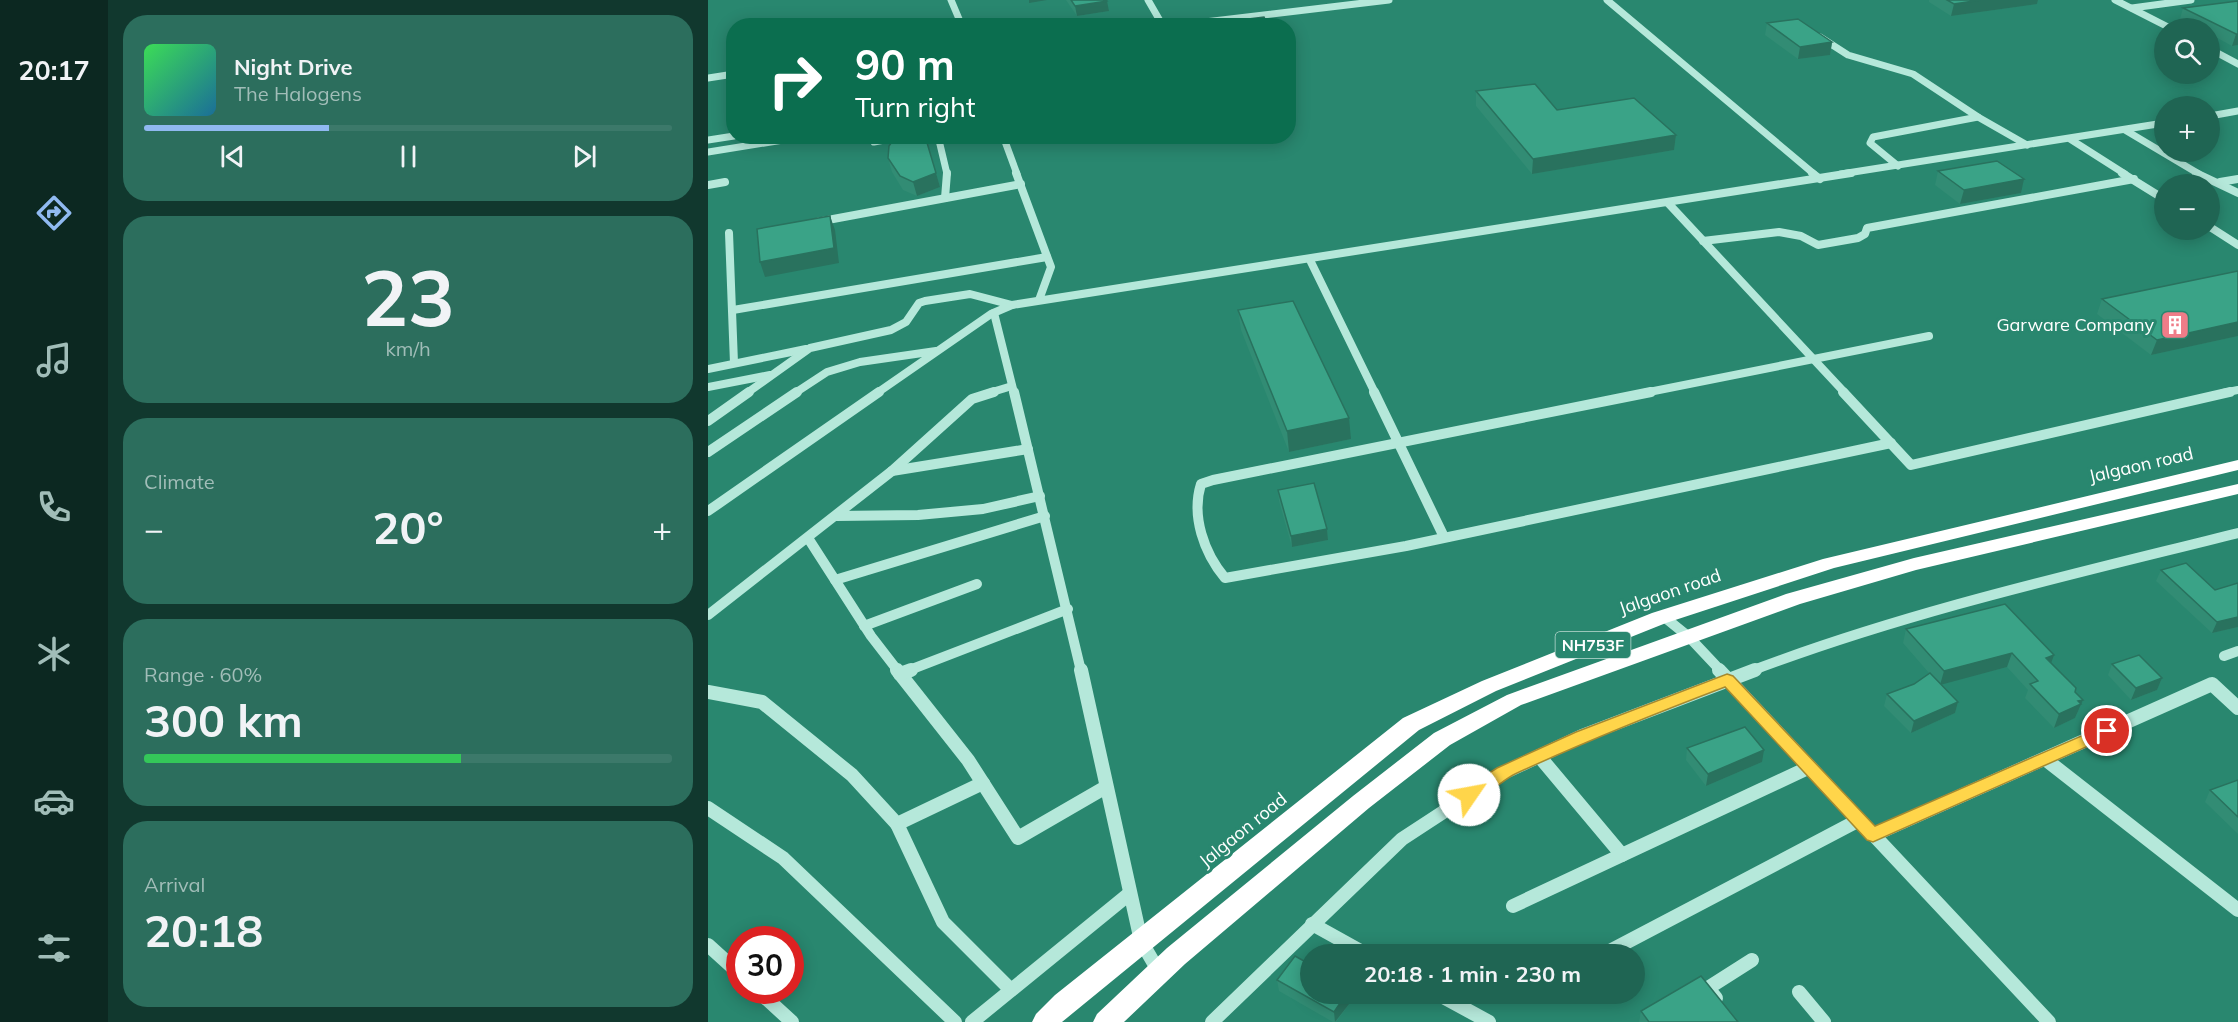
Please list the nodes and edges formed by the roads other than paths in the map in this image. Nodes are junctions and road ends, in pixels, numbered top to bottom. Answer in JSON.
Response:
{"nodes":[{"id":1,"x":951,"y":0,"type":"edge"},
{"id":2,"x":1148,"y":0,"type":"edge"},
{"id":3,"x":1389,"y":0,"type":"edge"},
{"id":4,"x":1607,"y":0,"type":"edge"},
{"id":5,"x":2115,"y":0,"type":"edge"},
{"id":6,"x":2191,"y":0,"type":"edge"},
{"id":7,"x":2131,"y":8,"type":"junction"},
{"id":8,"x":959,"y":18,"type":"edge"},
{"id":9,"x":1158,"y":18,"type":"edge"},
{"id":10,"x":1238,"y":18,"type":"edge"},
{"id":11,"x":2154,"y":20,"type":"edge"},
{"id":12,"x":1816,"y":34,"type":"edge"},
{"id":13,"x":2220,"y":54,"type":"edge"},
{"id":14,"x":2238,"y":64,"type":"edge"},
{"id":15,"x":726,"y":75,"type":"edge"},
{"id":16,"x":708,"y":78,"type":"edge"},
{"id":17,"x":2238,"y":111,"type":"edge"},
{"id":18,"x":2220,"y":114,"type":"edge"},
{"id":19,"x":1978,"y":117,"type":"junction"},
{"id":20,"x":2154,"y":125,"type":"edge"},
{"id":21,"x":2125,"y":130,"type":"junction"},
{"id":22,"x":726,"y":137,"type":"edge"},
{"id":23,"x":2070,"y":139,"type":"junction"},
{"id":24,"x":708,"y":140,"type":"edge"},
{"id":25,"x":758,"y":144,"type":"edge"},
{"id":26,"x":941,"y":144,"type":"edge"},
{"id":27,"x":1006,"y":144,"type":"edge"},
{"id":28,"x":2027,"y":146,"type":"junction"},
{"id":29,"x":708,"y":152,"type":"edge"},
{"id":30,"x":1898,"y":166,"type":"junction"},
{"id":31,"x":2200,"y":174,"type":"edge"},
{"id":32,"x":1820,"y":179,"type":"junction"},
{"id":33,"x":2238,"y":179,"type":"edge"},
{"id":34,"x":2134,"y":180,"type":"junction"},
{"id":35,"x":725,"y":182,"type":"dead end"},
{"id":36,"x":2220,"y":182,"type":"joint"},
{"id":37,"x":708,"y":184,"type":"edge"},
{"id":38,"x":1021,"y":184,"type":"junction"},
{"id":39,"x":2154,"y":193,"type":"edge"},
{"id":40,"x":2238,"y":193,"type":"edge"},
{"id":41,"x":945,"y":198,"type":"junction"},
{"id":42,"x":1668,"y":203,"type":"junction"},
{"id":43,"x":813,"y":223,"type":"edge"},
{"id":44,"x":729,"y":233,"type":"dead end"},
{"id":45,"x":2220,"y":234,"type":"edge"},
{"id":46,"x":1704,"y":241,"type":"junction"},
{"id":47,"x":2238,"y":246,"type":"edge"},
{"id":48,"x":1047,"y":257,"type":"junction"},
{"id":49,"x":1310,"y":260,"type":"junction"},
{"id":50,"x":1039,"y":300,"type":"junction"},
{"id":51,"x":1012,"y":305,"type":"junction"},
{"id":52,"x":733,"y":310,"type":"junction"},
{"id":53,"x":994,"y":313,"type":"junction"},
{"id":54,"x":1929,"y":336,"type":"dead end"},
{"id":55,"x":810,"y":348,"type":"junction"},
{"id":56,"x":940,"y":350,"type":"junction"},
{"id":57,"x":1814,"y":361,"type":"junction"},
{"id":58,"x":734,"y":363,"type":"junction"},
{"id":59,"x":708,"y":369,"type":"edge"},
{"id":60,"x":774,"y":375,"type":"junction"},
{"id":61,"x":1012,"y":386,"type":"junction"},
{"id":62,"x":708,"y":387,"type":"edge"},
{"id":63,"x":2238,"y":390,"type":"edge"},
{"id":64,"x":708,"y":421,"type":"edge"},
{"id":65,"x":1891,"y":443,"type":"junction"},
{"id":66,"x":1399,"y":445,"type":"junction"},
{"id":67,"x":1028,"y":449,"type":"junction"},
{"id":68,"x":708,"y":452,"type":"edge"},
{"id":69,"x":2238,"y":465,"type":"edge"},
{"id":70,"x":892,"y":471,"type":"junction"},
{"id":71,"x":2238,"y":489,"type":"edge"},
{"id":72,"x":1040,"y":496,"type":"junction"},
{"id":73,"x":708,"y":511,"type":"edge"},
{"id":74,"x":836,"y":516,"type":"junction"},
{"id":75,"x":1045,"y":516,"type":"junction"},
{"id":76,"x":2238,"y":533,"type":"edge"},
{"id":77,"x":1444,"y":537,"type":"junction"},
{"id":78,"x":808,"y":538,"type":"junction"},
{"id":79,"x":835,"y":580,"type":"junction"},
{"id":80,"x":977,"y":584,"type":"dead end"},
{"id":81,"x":1068,"y":609,"type":"junction"},
{"id":82,"x":708,"y":615,"type":"edge"},
{"id":83,"x":1664,"y":616,"type":"junction"},
{"id":84,"x":864,"y":626,"type":"junction"},
{"id":85,"x":1689,"y":637,"type":"junction"},
{"id":86,"x":2238,"y":651,"type":"edge"},
{"id":87,"x":2224,"y":656,"type":"dead end"},
{"id":88,"x":900,"y":674,"type":"junction"},
{"id":89,"x":1727,"y":680,"type":"junction"},
{"id":90,"x":708,"y":692,"type":"edge"},
{"id":91,"x":2238,"y":708,"type":"edge"},
{"id":92,"x":1539,"y":756,"type":"junction"},
{"id":93,"x":2044,"y":759,"type":"junction"},
{"id":94,"x":1810,"y":767,"type":"junction"},
{"id":95,"x":983,"y":783,"type":"junction"},
{"id":96,"x":1106,"y":787,"type":"junction"},
{"id":97,"x":708,"y":808,"type":"edge"},
{"id":98,"x":1859,"y":820,"type":"junction"},
{"id":99,"x":897,"y":824,"type":"junction"},
{"id":100,"x":1873,"y":835,"type":"junction"},
{"id":101,"x":1622,"y":855,"type":"junction"},
{"id":102,"x":1129,"y":894,"type":"junction"},
{"id":103,"x":1513,"y":906,"type":"dead end"},
{"id":104,"x":2238,"y":910,"type":"edge"},
{"id":105,"x":1312,"y":924,"type":"junction"},
{"id":106,"x":1141,"y":941,"type":"junction"},
{"id":107,"x":1348,"y":944,"type":"edge"},
{"id":108,"x":1623,"y":944,"type":"edge"},
{"id":109,"x":708,"y":945,"type":"edge"},
{"id":110,"x":1752,"y":960,"type":"dead end"},
{"id":111,"x":726,"y":961,"type":"edge"},
{"id":112,"x":1159,"y":972,"type":"junction"},
{"id":113,"x":1011,"y":990,"type":"junction"},
{"id":114,"x":1799,"y":992,"type":"dead end"},
{"id":115,"x":772,"y":1004,"type":"edge"},
{"id":116,"x":1456,"y":1004,"type":"edge"},
{"id":117,"x":1728,"y":1014,"type":"edge"},
{"id":118,"x":792,"y":1022,"type":"edge"},
{"id":119,"x":955,"y":1022,"type":"edge"},
{"id":120,"x":972,"y":1022,"type":"edge"},
{"id":121,"x":1045,"y":1022,"type":"edge"},
{"id":122,"x":1107,"y":1022,"type":"edge"},
{"id":123,"x":1212,"y":1022,"type":"edge"},
{"id":124,"x":1489,"y":1022,"type":"edge"},
{"id":125,"x":1824,"y":1022,"type":"edge"},
{"id":126,"x":2049,"y":1022,"type":"edge"}],
"edges":[{"from":1,"to":8,"type":"street"},
{"from":2,"to":9,"type":"street"},
{"from":3,"to":10,"type":"street"},
{"from":4,"to":32,"type":"street"},
{"from":5,"to":7,"type":"street"},
{"from":6,"to":7,"type":"street"},
{"from":7,"to":11,"type":"street"},
{"from":12,"to":19,"type":"street"},
{"from":13,"to":14,"type":"street"},
{"from":15,"to":16,"type":"street"},
{"from":17,"to":18,"type":"street"},
{"from":19,"to":28,"type":"street"},
{"from":19,"to":30,"type":"street"},
{"from":20,"to":21,"type":"street"},
{"from":21,"to":23,"type":"street"},
{"from":21,"to":31,"type":"street"},
{"from":22,"to":24,"type":"street"},
{"from":23,"to":28,"type":"street"},
{"from":23,"to":34,"type":"street"},
{"from":25,"to":29,"type":"street"},
{"from":26,"to":41,"type":"street"},
{"from":27,"to":38,"type":"street"},
{"from":28,"to":30,"type":"street"},
{"from":30,"to":32,"type":"street"},
{"from":32,"to":42,"type":"street"},
{"from":33,"to":36,"type":"street"},
{"from":34,"to":39,"type":"street"},
{"from":34,"to":46,"type":"street"},
{"from":35,"to":37,"type":"street"},
{"from":36,"to":40,"type":"street"},
{"from":38,"to":41,"type":"street"},
{"from":38,"to":48,"type":"street"},
{"from":41,"to":43,"type":"street"},
{"from":42,"to":46,"type":"street"},
{"from":42,"to":49,"type":"street"},
{"from":44,"to":52,"type":"street"},
{"from":45,"to":47,"type":"street"},
{"from":46,"to":57,"type":"street"},
{"from":48,"to":50,"type":"street"},
{"from":48,"to":52,"type":"street"},
{"from":49,"to":50,"type":"street"},
{"from":49,"to":66,"type":"street"},
{"from":50,"to":51,"type":"street"},
{"from":51,"to":53,"type":"street"},
{"from":51,"to":55,"type":"street"},
{"from":52,"to":58,"type":"street"},
{"from":53,"to":56,"type":"street"},
{"from":53,"to":61,"type":"street"},
{"from":54,"to":57,"type":"street"},
{"from":55,"to":58,"type":"street"},
{"from":55,"to":60,"type":"street"},
{"from":56,"to":68,"type":"street"},
{"from":56,"to":73,"type":"street"},
{"from":57,"to":65,"type":"street"},
{"from":57,"to":66,"type":"street"},
{"from":58,"to":59,"type":"street"},
{"from":60,"to":62,"type":"street"},
{"from":60,"to":64,"type":"street"},
{"from":61,"to":67,"type":"street"},
{"from":61,"to":70,"type":"street"},
{"from":63,"to":65,"type":"street"},
{"from":65,"to":77,"type":"street"},
{"from":66,"to":77,"type":"street"},
{"from":66,"to":77,"type":"street"},
{"from":67,"to":70,"type":"street"},
{"from":67,"to":72,"type":"street"},
{"from":69,"to":83,"type":"highway","name":"Jalgaon road","number":"NH753F"},
{"from":70,"to":74,"type":"street"},
{"from":71,"to":85,"type":"highway","number":"NH753F"},
{"from":72,"to":74,"type":"street"},
{"from":72,"to":75,"type":"street"},
{"from":74,"to":78,"type":"street"},
{"from":75,"to":79,"type":"street"},
{"from":75,"to":81,"type":"street"},
{"from":76,"to":89,"type":"street"},
{"from":78,"to":79,"type":"street"},
{"from":78,"to":82,"type":"street"},
{"from":79,"to":84,"type":"street"},
{"from":80,"to":84,"type":"street"},
{"from":81,"to":88,"type":"street"},
{"from":81,"to":96,"type":"street"},
{"from":83,"to":85,"type":"street"},
{"from":83,"to":106,"type":"highway","name":"Jalgaon road","number":"NH753F"},
{"from":84,"to":88,"type":"street"},
{"from":85,"to":89,"type":"street"},
{"from":85,"to":112,"type":"highway","number":"NH753F"},
{"from":86,"to":87,"type":"street"},
{"from":88,"to":95,"type":"street"},
{"from":89,"to":92,"type":"street"},
{"from":89,"to":94,"type":"street"},
{"from":90,"to":99,"type":"street"},
{"from":91,"to":93,"type":"street"},
{"from":92,"to":101,"type":"street"},
{"from":92,"to":105,"type":"street"},
{"from":93,"to":100,"type":"street"},
{"from":93,"to":104,"type":"street"},
{"from":94,"to":98,"type":"street"},
{"from":94,"to":101,"type":"street"},
{"from":95,"to":96,"type":"street"},
{"from":95,"to":99,"type":"street"},
{"from":96,"to":102,"type":"street"},
{"from":97,"to":119,"type":"street"},
{"from":98,"to":100,"type":"street"},
{"from":98,"to":108,"type":"street"},
{"from":99,"to":113,"type":"street"},
{"from":100,"to":126,"type":"street"},
{"from":101,"to":103,"type":"street"},
{"from":102,"to":106,"type":"street"},
{"from":102,"to":113,"type":"street"},
{"from":105,"to":107,"type":"street"},
{"from":105,"to":123,"type":"street"},
{"from":106,"to":112,"type":"street"},
{"from":106,"to":121,"type":"highway","name":"Jalgaon road","number":"NH753F"},
{"from":109,"to":111,"type":"street"},
{"from":110,"to":117,"type":"street"},
{"from":112,"to":122,"type":"highway","number":"NH753F"},
{"from":113,"to":120,"type":"street"},
{"from":114,"to":125,"type":"street"},
{"from":115,"to":118,"type":"street"},
{"from":116,"to":124,"type":"street"}]}
